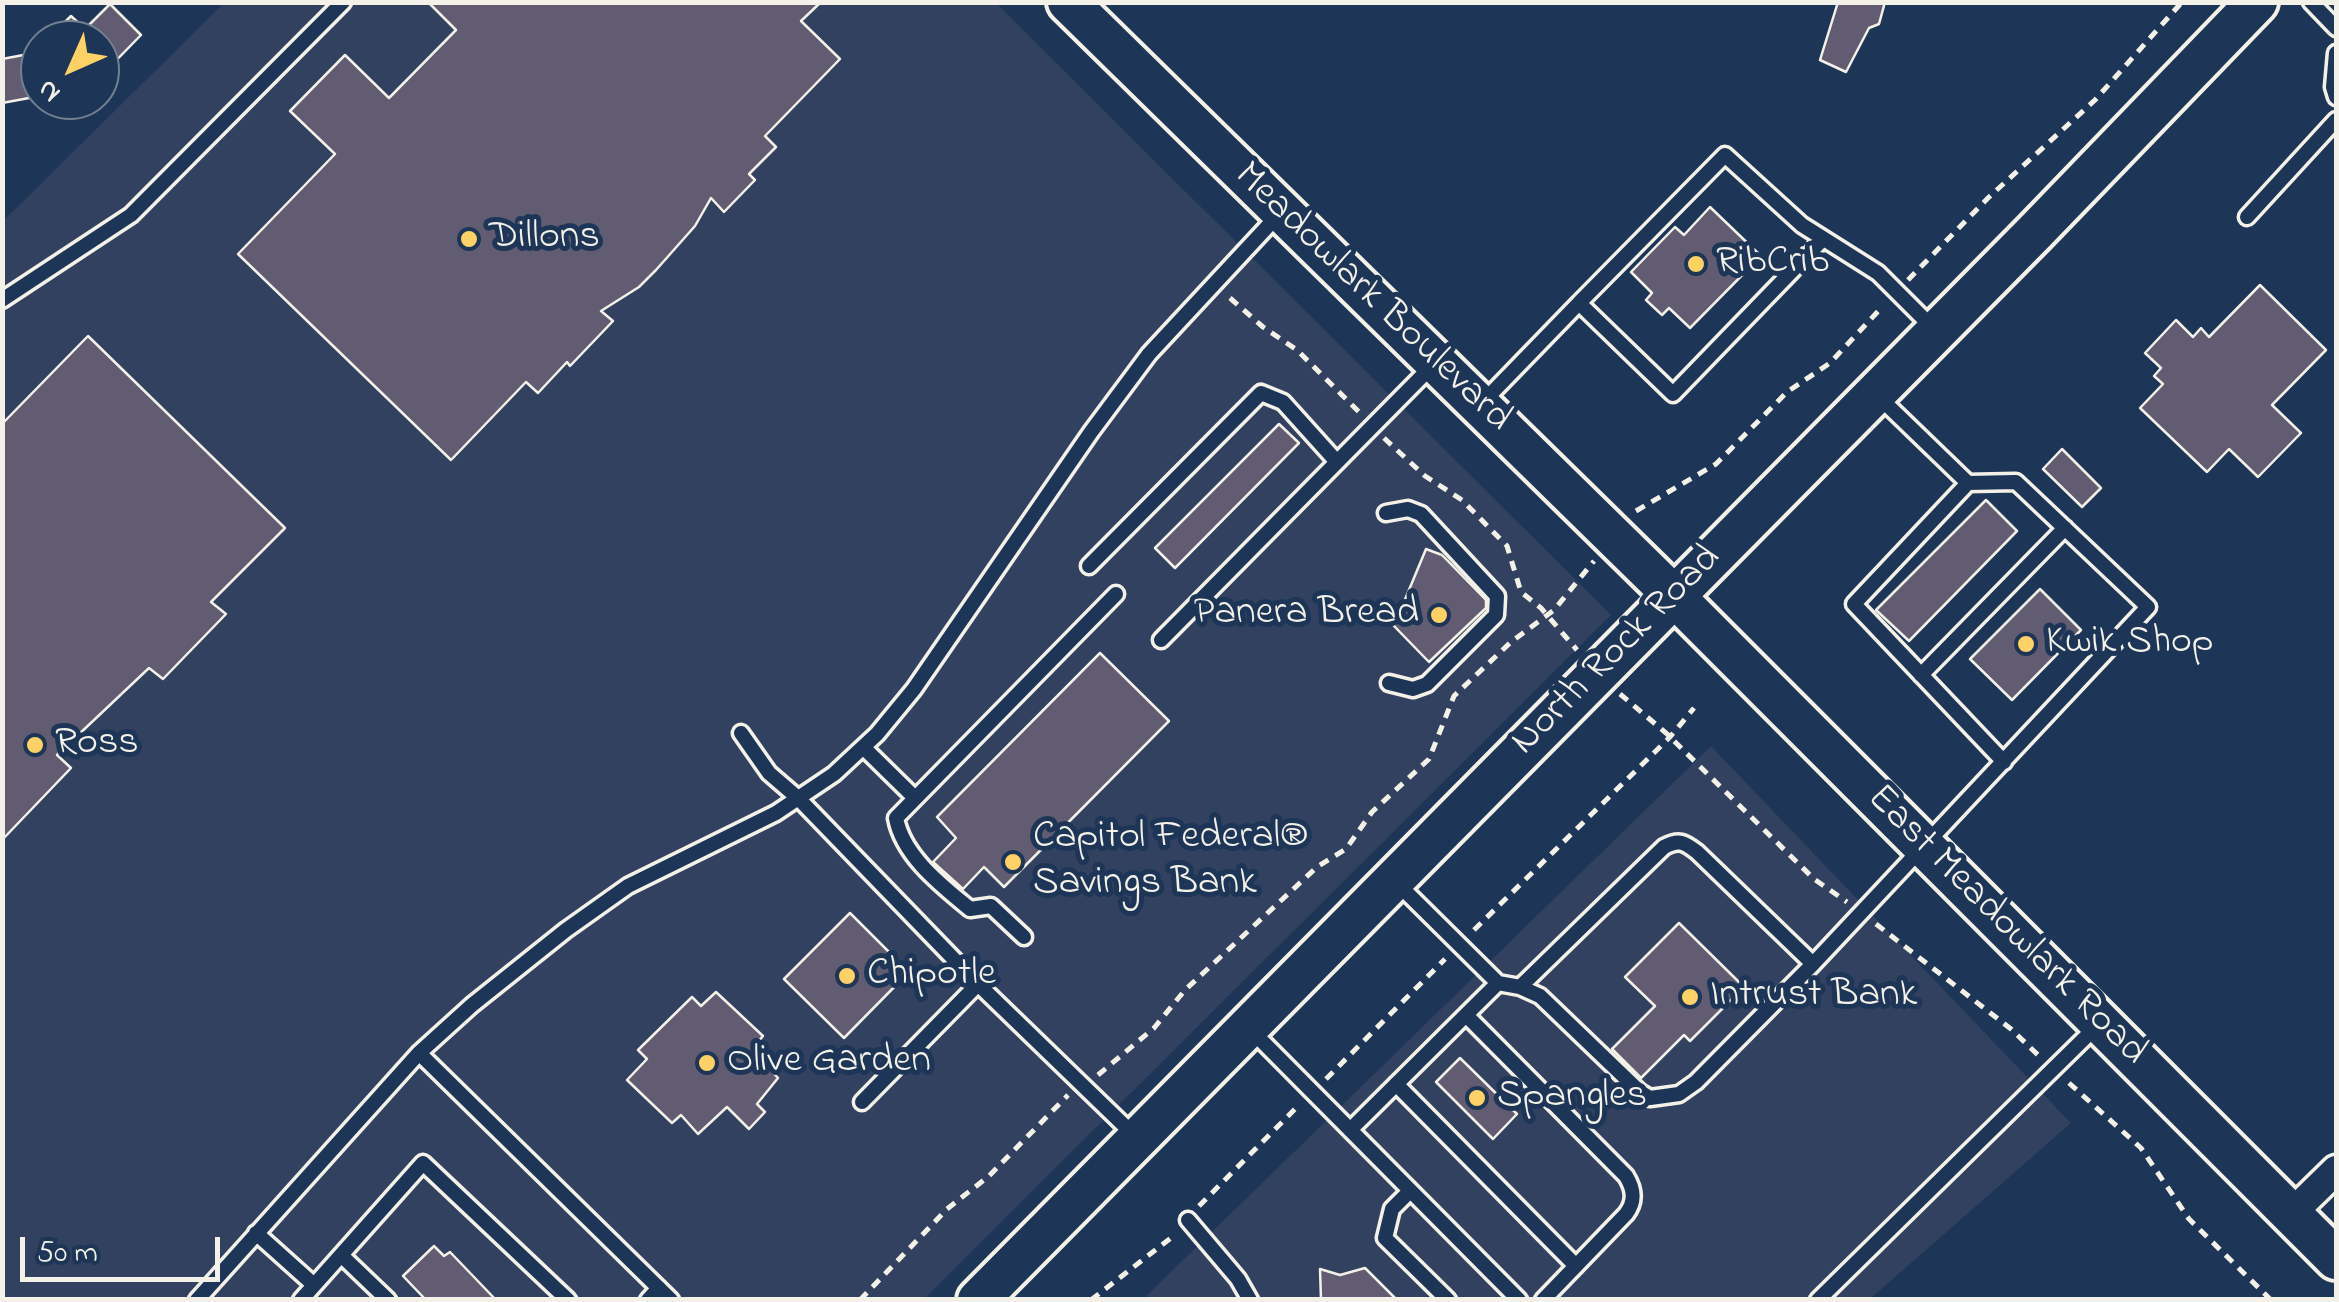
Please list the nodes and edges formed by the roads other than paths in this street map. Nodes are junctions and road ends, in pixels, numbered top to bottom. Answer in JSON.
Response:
{"nodes":[{"id":1,"x":344,"y":2,"type":"edge"},
{"id":2,"x":1068,"y":2,"type":"edge"},
{"id":3,"x":2257,"y":2,"type":"edge"},
{"id":4,"x":2311,"y":2,"type":"edge"},
{"id":5,"x":2336,"y":28,"type":"edge"},
{"id":6,"x":2336,"y":54,"type":"edge"},
{"id":7,"x":2336,"y":97,"type":"edge"},
{"id":8,"x":2336,"y":120,"type":"edge"},
{"id":9,"x":1281,"y":211,"type":"junction"},
{"id":10,"x":2247,"y":216,"type":"dead end"},
{"id":11,"x":1823,"y":239,"type":"junction"},
{"id":12,"x":2,"y":300,"type":"edge"},
{"id":13,"x":1579,"y":303,"type":"junction"},
{"id":14,"x":1936,"y":331,"type":"junction"},
{"id":15,"x":1436,"y":363,"type":"junction"},
{"id":16,"x":1874,"y":393,"type":"junction"},
{"id":17,"x":1480,"y":406,"type":"junction"},
{"id":18,"x":1337,"y":462,"type":"junction"},
{"id":19,"x":1968,"y":483,"type":"junction"},
{"id":20,"x":1386,"y":513,"type":"dead end"},
{"id":21,"x":2065,"y":528,"type":"junction"},
{"id":22,"x":1089,"y":566,"type":"dead end"},
{"id":23,"x":1116,"y":594,"type":"dead end"},
{"id":24,"x":1674,"y":596,"type":"junction"},
{"id":25,"x":1161,"y":640,"type":"dead end"},
{"id":26,"x":1921,"y":676,"type":"junction"},
{"id":27,"x":1389,"y":683,"type":"dead end"},
{"id":28,"x":741,"y":733,"type":"dead end"},
{"id":29,"x":863,"y":747,"type":"junction"},
{"id":30,"x":2004,"y":762,"type":"junction"},
{"id":31,"x":798,"y":798,"type":"junction"},
{"id":32,"x":915,"y":798,"type":"junction"},
{"id":33,"x":1924,"y":847,"type":"junction"},
{"id":34,"x":1394,"y":880,"type":"junction"},
{"id":35,"x":1024,"y":938,"type":"dead end"},
{"id":36,"x":1813,"y":964,"type":"junction"},
{"id":37,"x":1498,"y":983,"type":"junction"},
{"id":38,"x":978,"y":984,"type":"junction"},
{"id":39,"x":1520,"y":987,"type":"junction"},
{"id":40,"x":1466,"y":1015,"type":"junction"},
{"id":41,"x":2100,"y":1023,"type":"junction"},
{"id":42,"x":1248,"y":1028,"type":"junction"},
{"id":43,"x":419,"y":1054,"type":"junction"},
{"id":44,"x":1396,"y":1084,"type":"junction"},
{"id":45,"x":862,"y":1102,"type":"dead end"},
{"id":46,"x":1350,"y":1130,"type":"junction"},
{"id":47,"x":1138,"y":1139,"type":"junction"},
{"id":48,"x":2336,"y":1170,"type":"edge"},
{"id":49,"x":1410,"y":1191,"type":"junction"},
{"id":50,"x":2291,"y":1214,"type":"junction"},
{"id":51,"x":1188,"y":1220,"type":"road end"},
{"id":52,"x":256,"y":1234,"type":"junction"},
{"id":53,"x":341,"y":1255,"type":"junction"},
{"id":54,"x":2336,"y":1259,"type":"edge"},
{"id":55,"x":1576,"y":1266,"type":"junction"},
{"id":56,"x":314,"y":1285,"type":"junction"},
{"id":57,"x":654,"y":1294,"type":"edge"},
{"id":58,"x":197,"y":1300,"type":"edge"},
{"id":59,"x":301,"y":1300,"type":"edge"},
{"id":60,"x":388,"y":1300,"type":"edge"},
{"id":61,"x":568,"y":1300,"type":"edge"},
{"id":62,"x":671,"y":1300,"type":"edge"},
{"id":63,"x":978,"y":1300,"type":"edge"},
{"id":64,"x":1250,"y":1300,"type":"edge"},
{"id":65,"x":1448,"y":1300,"type":"edge"},
{"id":66,"x":1518,"y":1300,"type":"edge"},
{"id":67,"x":1544,"y":1300,"type":"edge"},
{"id":68,"x":1818,"y":1300,"type":"edge"}],
"edges":[{"from":1,"to":12,"type":"lane"},
{"from":2,"to":9,"type":"main road","name":"Meadowlark Boulevard"},
{"from":3,"to":14,"type":"main road","name":"North Rock Road"},
{"from":4,"to":5,"type":"lane"},
{"from":6,"to":7,"type":"lane"},
{"from":8,"to":10,"type":"lane"},
{"from":9,"to":15,"type":"main road","name":"Meadowlark Boulevard"},
{"from":9,"to":29,"type":"lane"},
{"from":11,"to":13,"type":"lane"},
{"from":11,"to":13,"type":"lane"},
{"from":11,"to":14,"type":"lane"},
{"from":13,"to":17,"type":"lane"},
{"from":14,"to":16,"type":"main road","name":"North Rock Road"},
{"from":15,"to":17,"type":"main road","name":"Meadowlark Boulevard"},
{"from":15,"to":18,"type":"lane"},
{"from":16,"to":19,"type":"lane"},
{"from":16,"to":24,"type":"main road","name":"North Rock Road"},
{"from":17,"to":24,"type":"main road","name":"Meadowlark Boulevard"},
{"from":18,"to":22,"type":"lane"},
{"from":18,"to":25,"type":"lane"},
{"from":19,"to":21,"type":"lane"},
{"from":19,"to":26,"type":"lane"},
{"from":20,"to":27,"type":"lane"},
{"from":21,"to":26,"type":"lane"},
{"from":21,"to":30,"type":"lane"},
{"from":23,"to":32,"type":"lane"},
{"from":24,"to":33,"type":"main road","name":"East Meadowlark Road"},
{"from":24,"to":34,"type":"main road","name":"North Rock Road"},
{"from":26,"to":30,"type":"lane"},
{"from":28,"to":31,"type":"lane"},
{"from":29,"to":31,"type":"lane"},
{"from":29,"to":32,"type":"lane"},
{"from":30,"to":33,"type":"lane"},
{"from":31,"to":38,"type":"lane"},
{"from":31,"to":43,"type":"lane"},
{"from":32,"to":35,"type":"lane"},
{"from":33,"to":36,"type":"lane"},
{"from":33,"to":41,"type":"main road","name":"East Meadowlark Road"},
{"from":34,"to":37,"type":"lane"},
{"from":34,"to":42,"type":"main road","name":"North Rock Road"},
{"from":36,"to":39,"type":"lane"},
{"from":36,"to":39,"type":"lane"},
{"from":37,"to":39,"type":"lane"},
{"from":37,"to":40,"type":"lane"},
{"from":38,"to":45,"type":"lane"},
{"from":38,"to":47,"type":"lane"},
{"from":40,"to":44,"type":"lane"},
{"from":40,"to":55,"type":"lane"},
{"from":41,"to":50,"type":"main road","name":"East Meadowlark Road"},
{"from":41,"to":68,"type":"lane"},
{"from":42,"to":46,"type":"lane"},
{"from":42,"to":47,"type":"main road","name":"North Rock Road"},
{"from":43,"to":52,"type":"lane"},
{"from":43,"to":57,"type":"lane"},
{"from":44,"to":46,"type":"lane"},
{"from":44,"to":55,"type":"lane"},
{"from":46,"to":49,"type":"lane"},
{"from":47,"to":63,"type":"main road","name":"North Rock Road"},
{"from":48,"to":50,"type":"street"},
{"from":49,"to":65,"type":"lane"},
{"from":49,"to":66,"type":"lane"},
{"from":50,"to":54,"type":"main road","name":"East Meadowlark Road"},
{"from":51,"to":64,"type":"lane"},
{"from":52,"to":56,"type":"lane"},
{"from":52,"to":58,"type":"lane"},
{"from":53,"to":56,"type":"lane"},
{"from":53,"to":60,"type":"lane"},
{"from":53,"to":61,"type":"lane"},
{"from":55,"to":67,"type":"lane"},
{"from":56,"to":59,"type":"lane"},
{"from":57,"to":62,"type":"lane"}]}
